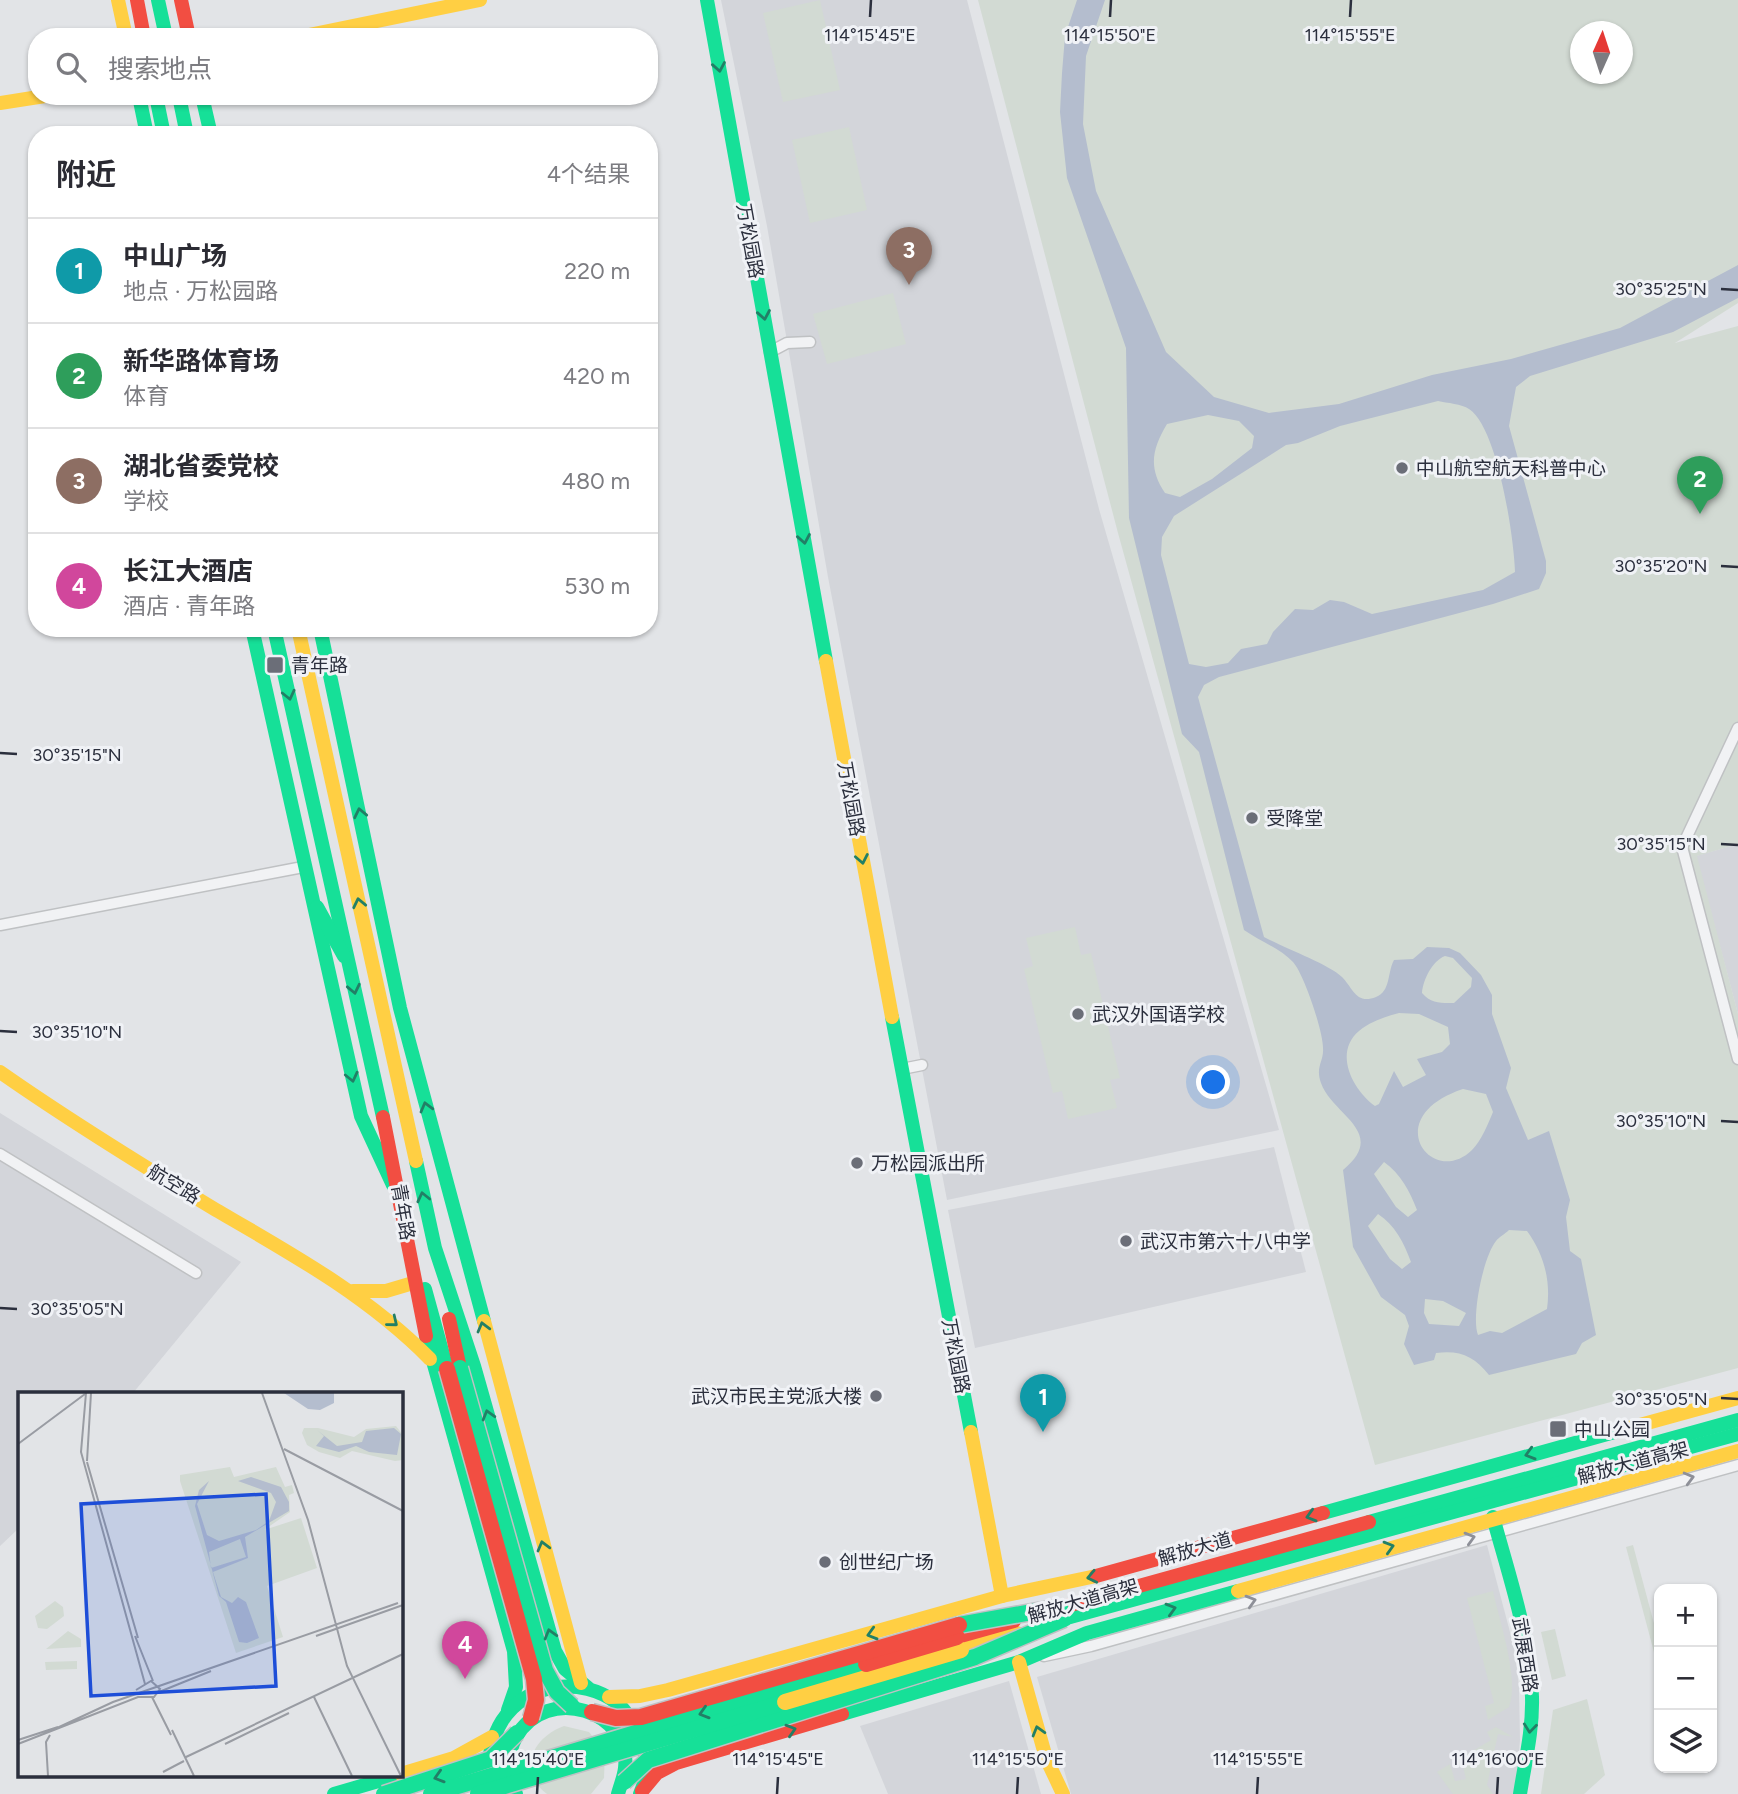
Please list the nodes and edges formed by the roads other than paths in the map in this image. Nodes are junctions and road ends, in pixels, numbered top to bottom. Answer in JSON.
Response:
{"nodes":[{"id":1,"x":118,"y":0,"type":"edge"},
{"id":2,"x":137,"y":0,"type":"edge"},
{"id":3,"x":158,"y":0,"type":"edge"},
{"id":4,"x":181,"y":0,"type":"edge"},
{"id":5,"x":480,"y":0,"type":"edge"},
{"id":6,"x":707,"y":0,"type":"edge"},
{"id":7,"x":124,"y":28,"type":"edge"},
{"id":8,"x":143,"y":28,"type":"edge"},
{"id":9,"x":164,"y":28,"type":"edge"},
{"id":10,"x":187,"y":28,"type":"edge"},
{"id":11,"x":343,"y":28,"type":"edge"},
{"id":12,"x":28,"y":99,"type":"edge"},
{"id":13,"x":0,"y":103,"type":"edge"},
{"id":14,"x":141,"y":105,"type":"edge"},
{"id":15,"x":158,"y":105,"type":"edge"},
{"id":16,"x":181,"y":105,"type":"edge"},
{"id":17,"x":204,"y":105,"type":"edge"},
{"id":18,"x":145,"y":126,"type":"edge"},
{"id":19,"x":162,"y":126,"type":"edge"},
{"id":20,"x":185,"y":126,"type":"edge"},
{"id":21,"x":209,"y":126,"type":"edge"},
{"id":22,"x":810,"y":342,"type":"dead end"},
{"id":23,"x":770,"y":352,"type":"junction"},
{"id":24,"x":254,"y":637,"type":"edge"},
{"id":25,"x":275,"y":637,"type":"edge"},
{"id":26,"x":300,"y":637,"type":"edge"},
{"id":27,"x":322,"y":637,"type":"edge"},
{"id":28,"x":1738,"y":728,"type":"edge"},
{"id":29,"x":303,"y":867,"type":"junction"},
{"id":30,"x":308,"y":890,"type":"junction"},
{"id":31,"x":0,"y":925,"type":"edge"},
{"id":32,"x":348,"y":964,"type":"junction"},
{"id":33,"x":396,"y":992,"type":"junction"},
{"id":34,"x":1738,"y":1059,"type":"edge"},
{"id":35,"x":922,"y":1065,"type":"dead end"},
{"id":36,"x":902,"y":1069,"type":"junction"},
{"id":37,"x":0,"y":1072,"type":"edge"},
{"id":38,"x":400,"y":1094,"type":"junction"},
{"id":39,"x":0,"y":1154,"type":"edge"},
{"id":40,"x":402,"y":1204,"type":"junction"},
{"id":41,"x":407,"y":1223,"type":"junction"},
{"id":42,"x":435,"y":1248,"type":"junction"},
{"id":43,"x":196,"y":1273,"type":"dead end"},
{"id":44,"x":413,"y":1283,"type":"junction"},
{"id":45,"x":352,"y":1291,"type":"junction"},
{"id":46,"x":430,"y":1359,"type":"junction"},
{"id":47,"x":454,"y":1368,"type":"junction"},
{"id":48,"x":1738,"y":1398,"type":"edge"},
{"id":49,"x":1738,"y":1420,"type":"edge"},
{"id":50,"x":1738,"y":1434,"type":"edge"},
{"id":51,"x":1738,"y":1451,"type":"edge"},
{"id":52,"x":1738,"y":1465,"type":"edge"},
{"id":53,"x":1495,"y":1524,"type":"junction"},
{"id":54,"x":1002,"y":1596,"type":"junction"},
{"id":55,"x":1062,"y":1613,"type":"junction"},
{"id":56,"x":1019,"y":1662,"type":"junction"},
{"id":57,"x":584,"y":1685,"type":"junction"},
{"id":58,"x":609,"y":1697,"type":"junction"},
{"id":59,"x":572,"y":1706,"type":"junction"},
{"id":60,"x":508,"y":1710,"type":"junction"},
{"id":61,"x":592,"y":1712,"type":"junction"},
{"id":62,"x":531,"y":1718,"type":"junction"},
{"id":63,"x":517,"y":1733,"type":"junction"},
{"id":64,"x":492,"y":1737,"type":"junction"},
{"id":65,"x":402,"y":1773,"type":"edge"},
{"id":66,"x":393,"y":1776,"type":"edge"},
{"id":67,"x":621,"y":1788,"type":"edge"},
{"id":68,"x":641,"y":1793,"type":"edge"},
{"id":69,"x":334,"y":1794,"type":"edge"},
{"id":70,"x":384,"y":1794,"type":"edge"},
{"id":71,"x":432,"y":1794,"type":"edge"},
{"id":72,"x":478,"y":1794,"type":"edge"},
{"id":73,"x":493,"y":1794,"type":"edge"},
{"id":74,"x":516,"y":1794,"type":"edge"},
{"id":75,"x":1063,"y":1794,"type":"edge"},
{"id":76,"x":1520,"y":1794,"type":"edge"}],
"edges":[{"from":1,"to":7,"type":"main road"},
{"from":2,"to":8,"type":"main road"},
{"from":3,"to":9,"type":"main road"},
{"from":4,"to":10,"type":"main road"},
{"from":5,"to":11,"type":"main road"},
{"from":6,"to":23,"type":"main road","name":"万松园路","one_way":true},
{"from":12,"to":13,"type":"main road"},
{"from":14,"to":18,"type":"main road"},
{"from":15,"to":19,"type":"main road"},
{"from":16,"to":20,"type":"main road"},
{"from":17,"to":21,"type":"main road"},
{"from":22,"to":23,"type":"street"},
{"from":23,"to":36,"type":"main road","name":"万松园路","one_way":true},
{"from":24,"to":29,"type":"main road"},
{"from":25,"to":32,"type":"main road","name":"青年路","one_way":true},
{"from":38,"to":26,"type":"main road","name":"青年路","one_way":true},
{"from":33,"to":27,"type":"main road","one_way":true},
{"from":28,"to":34,"type":"street"},
{"from":29,"to":30,"type":"main road"},
{"from":29,"to":31,"type":"street"},
{"from":30,"to":32,"type":"main road"},
{"from":30,"to":40,"type":"main road","one_way":true},
{"from":32,"to":40,"type":"main road","name":"青年路","one_way":true},
{"from":33,"to":38,"type":"main road"},
{"from":57,"to":33,"type":"main road","one_way":true},
{"from":35,"to":36,"type":"street"},
{"from":36,"to":54,"type":"main road","name":"万松园路"},
{"from":37,"to":45,"type":"main road","name":"航空路"},
{"from":42,"to":38,"type":"main road","name":"青年路","one_way":true},
{"from":39,"to":43,"type":"street"},
{"from":40,"to":41,"type":"main road","name":"青年路"},
{"from":41,"to":44,"type":"main road","name":"青年路"},
{"from":41,"to":47,"type":"main road"},
{"from":42,"to":47,"type":"main road"},
{"from":57,"to":42,"type":"main road","name":"青年路","one_way":true},
{"from":44,"to":45,"type":"main road"},
{"from":44,"to":46,"type":"main road","name":"青年路"},
{"from":45,"to":46,"type":"main road","name":"航空路","one_way":true},
{"from":46,"to":60,"type":"main road","name":"青年路"},
{"from":47,"to":59,"type":"main road","bridge":true},
{"from":47,"to":62,"type":"main road","bridge":true},
{"from":48,"to":54,"type":"main road","name":"解放大道","one_way":true},
{"from":49,"to":55,"type":"main road","name":"解放大道高架"},
{"from":50,"to":55,"type":"main road","name":"解放大道高架"},
{"from":51,"to":53,"type":"main road"},
{"from":53,"to":52,"type":"street","one_way":true},
{"from":56,"to":53,"type":"main road","one_way":true},
{"from":53,"to":76,"type":"main road","name":"武展西路","one_way":true},
{"from":54,"to":58,"type":"main road","name":"解放大道","one_way":true},
{"from":55,"to":61,"type":"main road","bridge":true},
{"from":55,"to":67,"type":"main road","bridge":true},
{"from":55,"to":71,"type":"main road","name":"解放大道高架","one_way":true,"bridge":true},
{"from":55,"to":72,"type":"main road","name":"解放大道高架","bridge":true},
{"from":68,"to":56,"type":"main road","one_way":true},
{"from":75,"to":56,"type":"main road","one_way":true},
{"from":57,"to":58,"type":"main road"},
{"from":57,"to":60,"type":"main road"},
{"from":58,"to":68,"type":"main road"},
{"from":59,"to":61,"type":"main road","bridge":true},
{"from":59,"to":62,"type":"main road"},
{"from":60,"to":64,"type":"main road"},
{"from":61,"to":67,"type":"main road","bridge":true},
{"from":62,"to":63,"type":"main road","bridge":true},
{"from":63,"to":70,"type":"main road","one_way":true,"bridge":true},
{"from":63,"to":74,"type":"main road","bridge":true},
{"from":64,"to":65,"type":"main road"},
{"from":64,"to":73,"type":"main road"},
{"from":66,"to":69,"type":"main road"}]}
